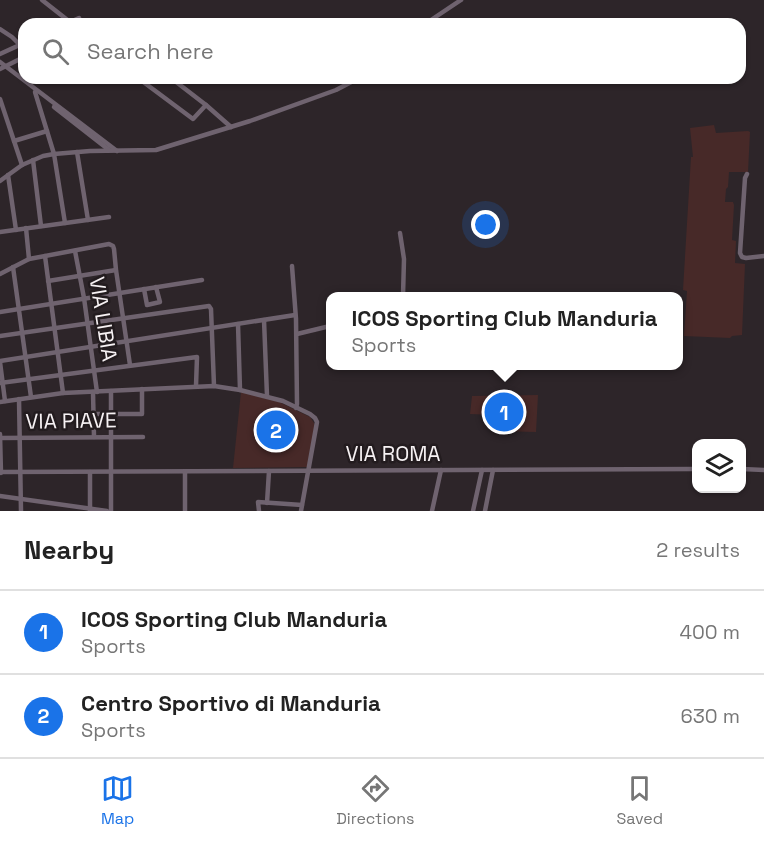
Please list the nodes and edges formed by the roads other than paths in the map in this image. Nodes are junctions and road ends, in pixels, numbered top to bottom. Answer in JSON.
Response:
{"nodes":[{"id":1,"x":42,"y":0,"type":"edge"},
{"id":2,"x":461,"y":0,"type":"edge"},
{"id":3,"x":62,"y":18,"type":"edge"},
{"id":4,"x":434,"y":18,"type":"edge"},
{"id":5,"x":0,"y":29,"type":"edge"},
{"id":6,"x":18,"y":41,"type":"edge"},
{"id":7,"x":18,"y":46,"type":"edge"},
{"id":8,"x":0,"y":54,"type":"edge"},
{"id":9,"x":18,"y":59,"type":"edge"},
{"id":10,"x":2,"y":66,"type":"edge"},
{"id":11,"x":18,"y":78,"type":"edge"},
{"id":12,"x":18,"y":79,"type":"edge"},
{"id":13,"x":25,"y":84,"type":"edge"},
{"id":14,"x":26,"y":84,"type":"edge"},
{"id":15,"x":146,"y":84,"type":"edge"},
{"id":16,"x":179,"y":84,"type":"edge"},
{"id":17,"x":348,"y":84,"type":"edge"},
{"id":18,"x":35,"y":92,"type":"junction"},
{"id":19,"x":0,"y":99,"type":"edge"},
{"id":20,"x":206,"y":105,"type":"junction"},
{"id":21,"x":9,"y":124,"type":"junction"},
{"id":22,"x":231,"y":127,"type":"junction"},
{"id":23,"x":0,"y":128,"type":"edge"},
{"id":24,"x":47,"y":132,"type":"junction"},
{"id":25,"x":14,"y":141,"type":"junction"},
{"id":26,"x":114,"y":151,"type":"junction"},
{"id":27,"x":77,"y":152,"type":"junction"},
{"id":28,"x":54,"y":154,"type":"junction"},
{"id":29,"x":33,"y":160,"type":"junction"},
{"id":30,"x":22,"y":165,"type":"junction"},
{"id":31,"x":747,"y":174,"type":"dead end"},
{"id":32,"x":8,"y":175,"type":"junction"},
{"id":33,"x":0,"y":181,"type":"edge"},
{"id":34,"x":109,"y":217,"type":"dead end"},
{"id":35,"x":88,"y":220,"type":"junction"},
{"id":36,"x":65,"y":223,"type":"junction"},
{"id":37,"x":41,"y":226,"type":"junction"},
{"id":38,"x":26,"y":228,"type":"junction"},
{"id":39,"x":16,"y":230,"type":"junction"},
{"id":40,"x":0,"y":232,"type":"edge"},
{"id":41,"x":400,"y":233,"type":"dead end"},
{"id":42,"x":75,"y":251,"type":"junction"},
{"id":43,"x":45,"y":256,"type":"junction"},
{"id":44,"x":764,"y":256,"type":"edge"},
{"id":45,"x":29,"y":259,"type":"junction"},
{"id":46,"x":292,"y":266,"type":"dead end"},
{"id":47,"x":13,"y":267,"type":"junction"},
{"id":48,"x":116,"y":270,"type":"junction"},
{"id":49,"x":0,"y":274,"type":"edge"},
{"id":50,"x":80,"y":276,"type":"junction"},
{"id":51,"x":202,"y":280,"type":"dead end"},
{"id":52,"x":48,"y":281,"type":"junction"},
{"id":53,"x":156,"y":287,"type":"junction"},
{"id":54,"x":144,"y":289,"type":"junction"},
{"id":55,"x":119,"y":292,"type":"junction"},
{"id":56,"x":403,"y":292,"type":"edge"},
{"id":57,"x":84,"y":298,"type":"junction"},
{"id":58,"x":51,"y":303,"type":"junction"},
{"id":59,"x":19,"y":309,"type":"junction"},
{"id":60,"x":0,"y":312,"type":"edge"},
{"id":61,"x":296,"y":315,"type":"junction"},
{"id":62,"x":123,"y":319,"type":"junction"},
{"id":63,"x":264,"y":320,"type":"junction"},
{"id":64,"x":88,"y":324,"type":"junction"},
{"id":65,"x":238,"y":324,"type":"junction"},
{"id":66,"x":326,"y":327,"type":"edge"},
{"id":67,"x":211,"y":328,"type":"junction"},
{"id":68,"x":55,"y":329,"type":"junction"},
{"id":69,"x":22,"y":333,"type":"junction"},
{"id":70,"x":297,"y":334,"type":"junction"},
{"id":71,"x":0,"y":336,"type":"edge"},
{"id":72,"x":127,"y":342,"type":"junction"},
{"id":73,"x":91,"y":347,"type":"junction"},
{"id":74,"x":58,"y":352,"type":"junction"},
{"id":75,"x":26,"y":357,"type":"junction"},
{"id":76,"x":0,"y":362,"type":"edge"},
{"id":77,"x":130,"y":365,"type":"junction"},
{"id":78,"x":94,"y":370,"type":"junction"},
{"id":79,"x":60,"y":374,"type":"junction"},
{"id":80,"x":28,"y":379,"type":"junction"},
{"id":81,"x":1,"y":382,"type":"edge"},
{"id":82,"x":196,"y":386,"type":"junction"},
{"id":83,"x":214,"y":386,"type":"junction"},
{"id":84,"x":142,"y":389,"type":"junction"},
{"id":85,"x":240,"y":390,"type":"junction"},
{"id":86,"x":111,"y":391,"type":"junction"},
{"id":87,"x":95,"y":392,"type":"junction"},
{"id":88,"x":63,"y":393,"type":"junction"},
{"id":89,"x":267,"y":396,"type":"junction"},
{"id":90,"x":31,"y":398,"type":"junction"},
{"id":91,"x":19,"y":399,"type":"junction"},
{"id":92,"x":3,"y":401,"type":"edge"},
{"id":93,"x":296,"y":408,"type":"junction"},
{"id":94,"x":93,"y":414,"type":"junction"},
{"id":95,"x":111,"y":414,"type":"junction"},
{"id":96,"x":0,"y":437,"type":"edge"},
{"id":97,"x":94,"y":437,"type":"junction"},
{"id":98,"x":111,"y":437,"type":"junction"},
{"id":99,"x":143,"y":437,"type":"dead end"},
{"id":100,"x":20,"y":438,"type":"junction"},
{"id":101,"x":746,"y":469,"type":"edge"},
{"id":102,"x":762,"y":469,"type":"edge"},
{"id":103,"x":441,"y":470,"type":"junction"},
{"id":104,"x":482,"y":470,"type":"junction"},
{"id":105,"x":493,"y":470,"type":"junction"},
{"id":106,"x":692,"y":470,"type":"edge"},
{"id":107,"x":269,"y":471,"type":"junction"},
{"id":108,"x":309,"y":471,"type":"junction"},
{"id":109,"x":1,"y":472,"type":"edge"},
{"id":110,"x":90,"y":472,"type":"junction"},
{"id":111,"x":111,"y":472,"type":"junction"},
{"id":112,"x":185,"y":472,"type":"junction"},
{"id":113,"x":20,"y":473,"type":"junction"},
{"id":114,"x":0,"y":496,"type":"edge"},
{"id":115,"x":20,"y":499,"type":"junction"},
{"id":116,"x":267,"y":503,"type":"junction"},
{"id":117,"x":70,"y":508,"type":"edge"},
{"id":118,"x":301,"y":508,"type":"edge"},
{"id":119,"x":90,"y":510,"type":"edge"},
{"id":120,"x":21,"y":511,"type":"edge"},
{"id":121,"x":109,"y":511,"type":"edge"},
{"id":122,"x":185,"y":511,"type":"edge"},
{"id":123,"x":259,"y":511,"type":"edge"},
{"id":124,"x":432,"y":511,"type":"edge"},
{"id":125,"x":473,"y":511,"type":"edge"},
{"id":126,"x":485,"y":511,"type":"edge"}],
"edges":[{"from":1,"to":3,"type":"street"},
{"from":2,"to":4,"type":"street"},
{"from":5,"to":6,"type":"street"},
{"from":7,"to":8,"type":"street"},
{"from":9,"to":10,"type":"street"},
{"from":10,"to":11,"type":"street"},
{"from":10,"to":12,"type":"street"},
{"from":13,"to":18,"type":"street"},
{"from":14,"to":26,"type":"street"},
{"from":15,"to":20,"type":"street"},
{"from":16,"to":20,"type":"street"},
{"from":17,"to":22,"type":"street"},
{"from":18,"to":24,"type":"street"},
{"from":18,"to":26,"type":"street"},
{"from":19,"to":21,"type":"street"},
{"from":20,"to":22,"type":"street"},
{"from":21,"to":23,"type":"street"},
{"from":21,"to":25,"type":"street"},
{"from":22,"to":26,"type":"street"},
{"from":24,"to":25,"type":"street"},
{"from":24,"to":28,"type":"street"},
{"from":25,"to":30,"type":"street"},
{"from":26,"to":27,"type":"street"},
{"from":27,"to":28,"type":"street"},
{"from":27,"to":35,"type":"street"},
{"from":28,"to":29,"type":"street"},
{"from":28,"to":36,"type":"street"},
{"from":29,"to":30,"type":"street"},
{"from":29,"to":37,"type":"street"},
{"from":30,"to":32,"type":"street"},
{"from":31,"to":44,"type":"street"},
{"from":32,"to":33,"type":"street"},
{"from":32,"to":39,"type":"street"},
{"from":34,"to":35,"type":"street"},
{"from":35,"to":36,"type":"street"},
{"from":36,"to":37,"type":"street"},
{"from":37,"to":38,"type":"street"},
{"from":38,"to":39,"type":"street"},
{"from":38,"to":45,"type":"street"},
{"from":39,"to":40,"type":"street"},
{"from":41,"to":56,"type":"street"},
{"from":42,"to":43,"type":"street"},
{"from":42,"to":48,"type":"street"},
{"from":42,"to":50,"type":"street","name":"VIA LIBIA"},
{"from":43,"to":45,"type":"street"},
{"from":43,"to":52,"type":"street"},
{"from":45,"to":47,"type":"street"},
{"from":46,"to":61,"type":"street"},
{"from":47,"to":49,"type":"street"},
{"from":47,"to":59,"type":"street"},
{"from":48,"to":50,"type":"street"},
{"from":48,"to":55,"type":"street"},
{"from":50,"to":52,"type":"street"},
{"from":50,"to":57,"type":"street","name":"VIA LIBIA"},
{"from":51,"to":53,"type":"street"},
{"from":52,"to":58,"type":"street"},
{"from":53,"to":54,"type":"street"},
{"from":53,"to":54,"type":"street"},
{"from":54,"to":55,"type":"street"},
{"from":55,"to":57,"type":"street"},
{"from":55,"to":62,"type":"street"},
{"from":57,"to":58,"type":"street"},
{"from":57,"to":64,"type":"street","name":"VIA LIBIA"},
{"from":58,"to":59,"type":"street"},
{"from":58,"to":68,"type":"street"},
{"from":59,"to":60,"type":"street"},
{"from":59,"to":69,"type":"street"},
{"from":61,"to":63,"type":"street"},
{"from":61,"to":70,"type":"street"},
{"from":62,"to":64,"type":"street"},
{"from":62,"to":67,"type":"street"},
{"from":62,"to":72,"type":"street"},
{"from":63,"to":65,"type":"street"},
{"from":63,"to":89,"type":"street"},
{"from":64,"to":68,"type":"street"},
{"from":64,"to":73,"type":"street","name":"VIA LIBIA"},
{"from":65,"to":67,"type":"street"},
{"from":65,"to":85,"type":"street"},
{"from":66,"to":70,"type":"street"},
{"from":67,"to":72,"type":"street"},
{"from":67,"to":83,"type":"street"},
{"from":68,"to":69,"type":"street"},
{"from":68,"to":74,"type":"street"},
{"from":69,"to":71,"type":"street"},
{"from":69,"to":75,"type":"street"},
{"from":70,"to":93,"type":"street"},
{"from":72,"to":73,"type":"street"},
{"from":72,"to":77,"type":"street"},
{"from":73,"to":74,"type":"street"},
{"from":73,"to":78,"type":"street","name":"VIA LIBIA"},
{"from":74,"to":75,"type":"street"},
{"from":74,"to":79,"type":"street"},
{"from":75,"to":76,"type":"street"},
{"from":75,"to":80,"type":"street"},
{"from":76,"to":81,"type":"street"},
{"from":77,"to":78,"type":"street"},
{"from":77,"to":82,"type":"street"},
{"from":78,"to":79,"type":"street"},
{"from":78,"to":87,"type":"street","name":"VIA LIBIA"},
{"from":79,"to":80,"type":"street"},
{"from":79,"to":88,"type":"street"},
{"from":80,"to":81,"type":"street"},
{"from":80,"to":90,"type":"street"},
{"from":81,"to":92,"type":"street"},
{"from":82,"to":83,"type":"street"},
{"from":82,"to":84,"type":"street"},
{"from":83,"to":85,"type":"street"},
{"from":84,"to":86,"type":"street"},
{"from":84,"to":95,"type":"street"},
{"from":85,"to":89,"type":"street"},
{"from":86,"to":87,"type":"street"},
{"from":86,"to":95,"type":"street"},
{"from":87,"to":88,"type":"street"},
{"from":87,"to":94,"type":"street","name":"VIA LIBIA"},
{"from":88,"to":90,"type":"street"},
{"from":89,"to":93,"type":"street"},
{"from":90,"to":91,"type":"street"},
{"from":91,"to":92,"type":"street"},
{"from":91,"to":100,"type":"street"},
{"from":93,"to":108,"type":"street"},
{"from":94,"to":95,"type":"street"},
{"from":94,"to":97,"type":"street","name":"VIA LIBIA"},
{"from":95,"to":98,"type":"street"},
{"from":96,"to":100,"type":"street","name":"VIA PIAVE"},
{"from":96,"to":109,"type":"street"},
{"from":97,"to":98,"type":"street","name":"VIA PIAVE"},
{"from":97,"to":100,"type":"street","name":"VIA PIAVE"},
{"from":98,"to":99,"type":"street","name":"VIA PIAVE"},
{"from":98,"to":111,"type":"street"},
{"from":100,"to":113,"type":"street"},
{"from":101,"to":102,"type":"street"},
{"from":103,"to":104,"type":"street","name":"VIA ROMA"},
{"from":103,"to":108,"type":"street","name":"VIA ROMA"},
{"from":103,"to":124,"type":"street"},
{"from":104,"to":105,"type":"street","name":"VIA ROMA"},
{"from":104,"to":125,"type":"street"},
{"from":105,"to":106,"type":"street","name":"VIA ROMA"},
{"from":105,"to":126,"type":"street"},
{"from":107,"to":108,"type":"street","name":"VIA ROMA"},
{"from":107,"to":112,"type":"street","name":"VIA ROMA"},
{"from":107,"to":116,"type":"street"},
{"from":108,"to":118,"type":"street"},
{"from":109,"to":113,"type":"street","name":"VIA ROMA"},
{"from":110,"to":111,"type":"street","name":"VIA ROMA"},
{"from":110,"to":113,"type":"street","name":"VIA ROMA"},
{"from":110,"to":119,"type":"street"},
{"from":111,"to":112,"type":"street","name":"VIA ROMA"},
{"from":111,"to":121,"type":"street"},
{"from":112,"to":122,"type":"street"},
{"from":113,"to":115,"type":"street"},
{"from":114,"to":115,"type":"street"},
{"from":115,"to":117,"type":"street"},
{"from":115,"to":120,"type":"street"},
{"from":116,"to":118,"type":"street"},
{"from":116,"to":123,"type":"street"},
{"from":117,"to":119,"type":"street"},
{"from":119,"to":121,"type":"street"}]}
